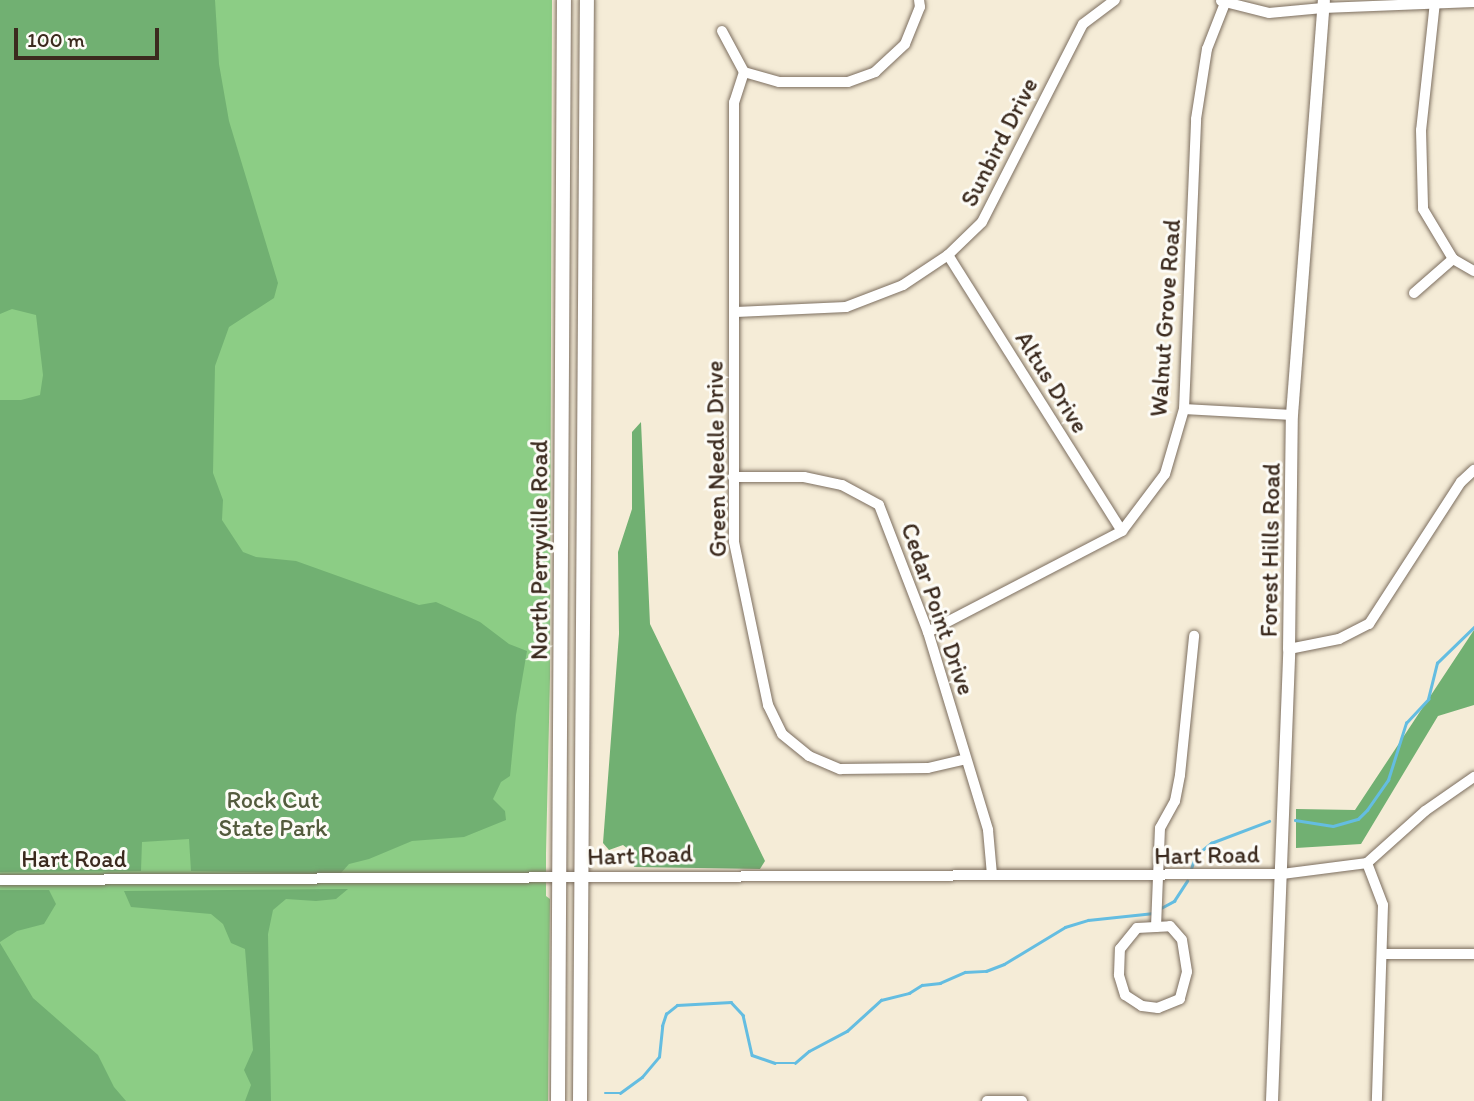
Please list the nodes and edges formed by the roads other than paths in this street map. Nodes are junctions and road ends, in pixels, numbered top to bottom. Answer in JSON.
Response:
{"nodes":[{"id":1,"x":564,"y":0,"type":"edge"},
{"id":2,"x":587,"y":0,"type":"edge"},
{"id":3,"x":919,"y":0,"type":"edge"},
{"id":4,"x":1115,"y":0,"type":"edge"},
{"id":5,"x":1222,"y":1,"type":"edge"},
{"id":6,"x":1435,"y":2,"type":"junction"},
{"id":7,"x":1474,"y":2,"type":"edge"},
{"id":8,"x":1324,"y":4,"type":"edge"},
{"id":9,"x":722,"y":31,"type":"dead end"},
{"id":10,"x":744,"y":72,"type":"junction"},
{"id":11,"x":948,"y":255,"type":"junction"},
{"id":12,"x":1453,"y":259,"type":"junction"},
{"id":13,"x":1474,"y":271,"type":"edge"},
{"id":14,"x":1414,"y":293,"type":"dead end"},
{"id":15,"x":736,"y":312,"type":"junction"},
{"id":16,"x":1184,"y":409,"type":"junction"},
{"id":17,"x":1292,"y":415,"type":"junction"},
{"id":18,"x":1474,"y":470,"type":"edge"},
{"id":19,"x":733,"y":477,"type":"junction"},
{"id":20,"x":1122,"y":531,"type":"junction"},
{"id":21,"x":928,"y":632,"type":"junction"},
{"id":22,"x":1194,"y":636,"type":"dead end"},
{"id":23,"x":1289,"y":649,"type":"junction"},
{"id":24,"x":966,"y":759,"type":"junction"},
{"id":25,"x":1474,"y":777,"type":"edge"},
{"id":26,"x":1367,"y":863,"type":"junction"},
{"id":27,"x":1282,"y":874,"type":"junction"},
{"id":28,"x":992,"y":875,"type":"junction"},
{"id":29,"x":1157,"y":877,"type":"junction"},
{"id":30,"x":561,"y":878,"type":"junction"},
{"id":31,"x":581,"y":878,"type":"junction"},
{"id":32,"x":0,"y":880,"type":"edge"},
{"id":33,"x":1156,"y":927,"type":"junction"},
{"id":34,"x":1384,"y":954,"type":"junction"},
{"id":35,"x":1474,"y":954,"type":"edge"},
{"id":36,"x":558,"y":1101,"type":"edge"},
{"id":37,"x":580,"y":1101,"type":"edge"},
{"id":38,"x":987,"y":1101,"type":"edge"},
{"id":39,"x":1022,"y":1101,"type":"edge"},
{"id":40,"x":1272,"y":1101,"type":"edge"},
{"id":41,"x":1377,"y":1101,"type":"edge"}],
"edges":[{"from":1,"to":30,"type":"main road","name":"North Perryville Road"},
{"from":2,"to":31,"type":"main road","name":"North Perryville Road"},
{"from":3,"to":10,"type":"street"},
{"from":4,"to":11,"type":"street","name":"Sunbird Drive"},
{"from":5,"to":8,"type":"street"},
{"from":5,"to":16,"type":"street","name":"Walnut Grove Road"},
{"from":6,"to":7,"type":"street"},
{"from":6,"to":8,"type":"street"},
{"from":6,"to":12,"type":"street"},
{"from":8,"to":17,"type":"street","name":"Forest Hills Road"},
{"from":9,"to":10,"type":"street"},
{"from":10,"to":15,"type":"street","name":"Green Needle Drive"},
{"from":11,"to":15,"type":"street","name":"Sunbird Drive"},
{"from":11,"to":20,"type":"street","name":"Altus Drive"},
{"from":12,"to":13,"type":"street"},
{"from":12,"to":14,"type":"street"},
{"from":15,"to":19,"type":"street","name":"Green Needle Drive"},
{"from":16,"to":17,"type":"street"},
{"from":16,"to":20,"type":"street","name":"Walnut Grove Road"},
{"from":17,"to":23,"type":"street","name":"Forest Hills Road"},
{"from":18,"to":23,"type":"street"},
{"from":19,"to":21,"type":"street","name":"Cedar Point Drive"},
{"from":19,"to":24,"type":"street","name":"Green Needle Drive"},
{"from":20,"to":21,"type":"street","name":"Walnut Grove Road"},
{"from":21,"to":24,"type":"street","name":"Cedar Point Drive"},
{"from":22,"to":29,"type":"street"},
{"from":23,"to":27,"type":"street","name":"Forest Hills Road"},
{"from":24,"to":28,"type":"street","name":"Cedar Point Drive"},
{"from":25,"to":26,"type":"street"},
{"from":26,"to":27,"type":"street","name":"Hart Road"},
{"from":26,"to":34,"type":"street"},
{"from":27,"to":29,"type":"street","name":"Hart Road"},
{"from":27,"to":40,"type":"street","name":"Forest Hills Road"},
{"from":28,"to":29,"type":"street","name":"Hart Road"},
{"from":28,"to":31,"type":"street","name":"Hart Road"},
{"from":29,"to":33,"type":"street"},
{"from":30,"to":31,"type":"street","name":"Hart Road"},
{"from":30,"to":32,"type":"street","name":"Hart Road"},
{"from":30,"to":36,"type":"main road","name":"North Perryville Road"},
{"from":31,"to":37,"type":"main road","name":"North Perryville Road"},
{"from":33,"to":33,"type":"street"},
{"from":34,"to":35,"type":"street"},
{"from":34,"to":41,"type":"street"},
{"from":38,"to":39,"type":"street"}]}
